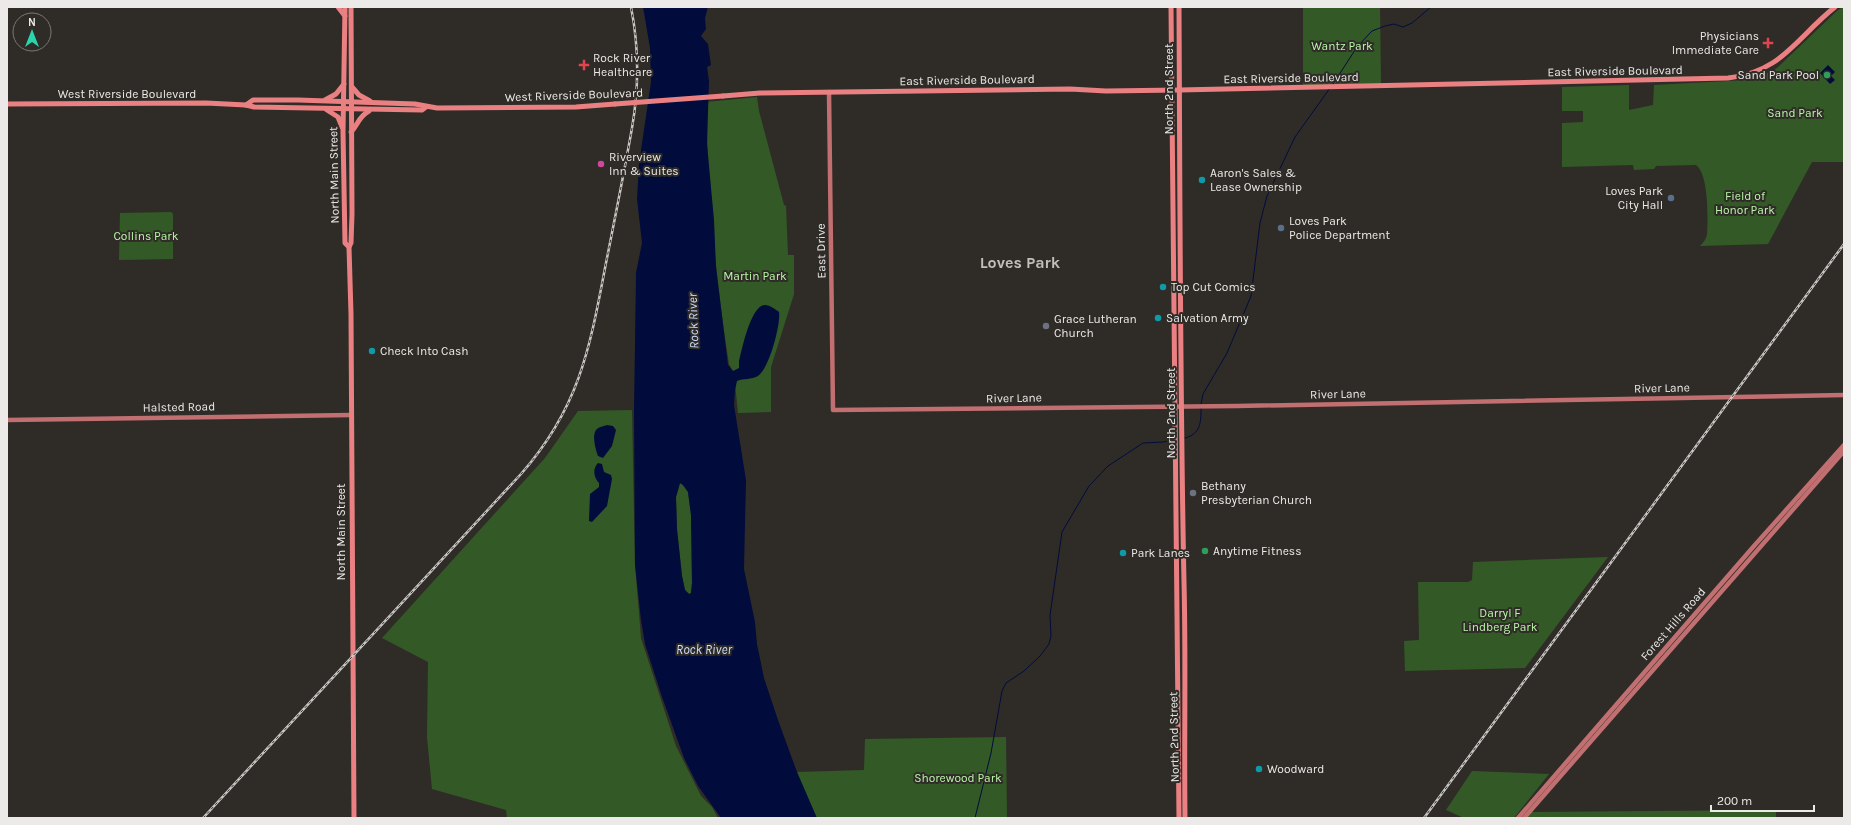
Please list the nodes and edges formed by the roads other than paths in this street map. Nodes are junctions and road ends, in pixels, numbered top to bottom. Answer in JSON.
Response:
{"nodes":[{"id":1,"x":338,"y":7,"type":"edge"},
{"id":2,"x":345,"y":7,"type":"edge"},
{"id":3,"x":351,"y":7,"type":"edge"},
{"id":4,"x":1171,"y":7,"type":"edge"},
{"id":5,"x":1179,"y":7,"type":"edge"},
{"id":6,"x":1835,"y":7,"type":"edge"},
{"id":7,"x":345,"y":16,"type":"junction"},
{"id":8,"x":1171,"y":26,"type":"junction"},
{"id":9,"x":1179,"y":26,"type":"junction"},
{"id":10,"x":345,"y":83,"type":"junction"},
{"id":11,"x":352,"y":86,"type":"junction"},
{"id":12,"x":1170,"y":90,"type":"junction"},
{"id":13,"x":1179,"y":90,"type":"junction"},
{"id":14,"x":829,"y":92,"type":"junction"},
{"id":15,"x":723,"y":96,"type":"joint"},
{"id":16,"x":324,"y":101,"type":"junction"},
{"id":17,"x":344,"y":102,"type":"junction"},
{"id":18,"x":352,"y":102,"type":"junction"},
{"id":19,"x":375,"y":103,"type":"junction"},
{"id":20,"x":7,"y":104,"type":"edge"},
{"id":21,"x":246,"y":105,"type":"junction"},
{"id":22,"x":426,"y":107,"type":"junction"},
{"id":23,"x":324,"y":109,"type":"junction"},
{"id":24,"x":343,"y":109,"type":"junction"},
{"id":25,"x":351,"y":110,"type":"junction"},
{"id":26,"x":370,"y":110,"type":"junction"},
{"id":27,"x":343,"y":132,"type":"junction"},
{"id":28,"x":351,"y":132,"type":"junction"},
{"id":29,"x":348,"y":247,"type":"junction"},
{"id":30,"x":1844,"y":395,"type":"edge"},
{"id":31,"x":1174,"y":406,"type":"junction"},
{"id":32,"x":1181,"y":406,"type":"junction"},
{"id":33,"x":833,"y":410,"type":"joint"},
{"id":34,"x":352,"y":415,"type":"junction"},
{"id":35,"x":7,"y":420,"type":"edge"},
{"id":36,"x":1843,"y":449,"type":"edge"},
{"id":37,"x":1570,"y":762,"type":"junction"},
{"id":38,"x":354,"y":818,"type":"edge"},
{"id":39,"x":1179,"y":818,"type":"edge"},
{"id":40,"x":1185,"y":818,"type":"edge"},
{"id":41,"x":1518,"y":818,"type":"edge"},
{"id":42,"x":1524,"y":818,"type":"edge"}],
"edges":[{"from":1,"to":7,"type":"main road"},
{"from":2,"to":7,"type":"main road","name":"North Main Street"},
{"from":3,"to":11,"type":"main road","name":"North Main Street"},
{"from":4,"to":8,"type":"main road","name":"North 2nd Street"},
{"from":5,"to":9,"type":"main road","name":"North 2nd Street"},
{"from":6,"to":13,"type":"main road","name":"East Riverside Boulevard"},
{"from":7,"to":10,"type":"main road","name":"North Main Street"},
{"from":8,"to":9,"type":"main road"},
{"from":8,"to":12,"type":"main road","name":"North 2nd Street"},
{"from":9,"to":13,"type":"main road","name":"North 2nd Street"},
{"from":10,"to":16,"type":"main road"},
{"from":10,"to":17,"type":"main road","name":"North Main Street"},
{"from":11,"to":18,"type":"main road","name":"North Main Street"},
{"from":11,"to":19,"type":"main road"},
{"from":12,"to":13,"type":"main road","name":"East Riverside Boulevard"},
{"from":12,"to":14,"type":"main road","name":"East Riverside Boulevard"},
{"from":12,"to":31,"type":"main road","name":"North 2nd Street"},
{"from":13,"to":32,"type":"main road","name":"North 2nd Street"},
{"from":14,"to":15,"type":"main road","name":"East Riverside Boulevard"},
{"from":14,"to":33,"type":"street","name":"East Drive"},
{"from":15,"to":22,"type":"main road","name":"West Riverside Boulevard","bridge":true},
{"from":16,"to":17,"type":"main road","name":"West Riverside Boulevard"},
{"from":16,"to":21,"type":"main road","name":"West Riverside Boulevard"},
{"from":17,"to":18,"type":"main road","name":"West Riverside Boulevard"},
{"from":17,"to":24,"type":"main road","name":"North Main Street"},
{"from":18,"to":19,"type":"main road","name":"West Riverside Boulevard"},
{"from":18,"to":25,"type":"main road","name":"North Main Street"},
{"from":19,"to":22,"type":"main road","name":"West Riverside Boulevard"},
{"from":20,"to":21,"type":"main road","name":"West Riverside Boulevard"},
{"from":21,"to":23,"type":"main road","name":"West Riverside Boulevard"},
{"from":22,"to":26,"type":"main road","name":"West Riverside Boulevard"},
{"from":23,"to":24,"type":"main road","name":"West Riverside Boulevard"},
{"from":23,"to":27,"type":"main road"},
{"from":24,"to":25,"type":"main road","name":"West Riverside Boulevard"},
{"from":24,"to":27,"type":"main road","name":"North Main Street"},
{"from":25,"to":26,"type":"main road","name":"West Riverside Boulevard"},
{"from":25,"to":28,"type":"main road","name":"North Main Street"},
{"from":26,"to":28,"type":"main road"},
{"from":27,"to":29,"type":"main road","name":"North Main Street"},
{"from":28,"to":29,"type":"main road","name":"North Main Street"},
{"from":29,"to":34,"type":"main road","name":"North Main Street"},
{"from":30,"to":32,"type":"street","name":"River Lane"},
{"from":31,"to":32,"type":"street","name":"River Lane"},
{"from":31,"to":33,"type":"street","name":"River Lane"},
{"from":31,"to":39,"type":"main road","name":"North 2nd Street"},
{"from":32,"to":40,"type":"main road","name":"North 2nd Street"},
{"from":34,"to":35,"type":"street","name":"Halsted Road"},
{"from":34,"to":38,"type":"main road","name":"North Main Street"},
{"from":36,"to":37,"type":"street","name":"Forest Hills Road"},
{"from":37,"to":41,"type":"street","name":"Forest Hills Road"},
{"from":37,"to":42,"type":"street","name":"Forest Hills Road"}]}
